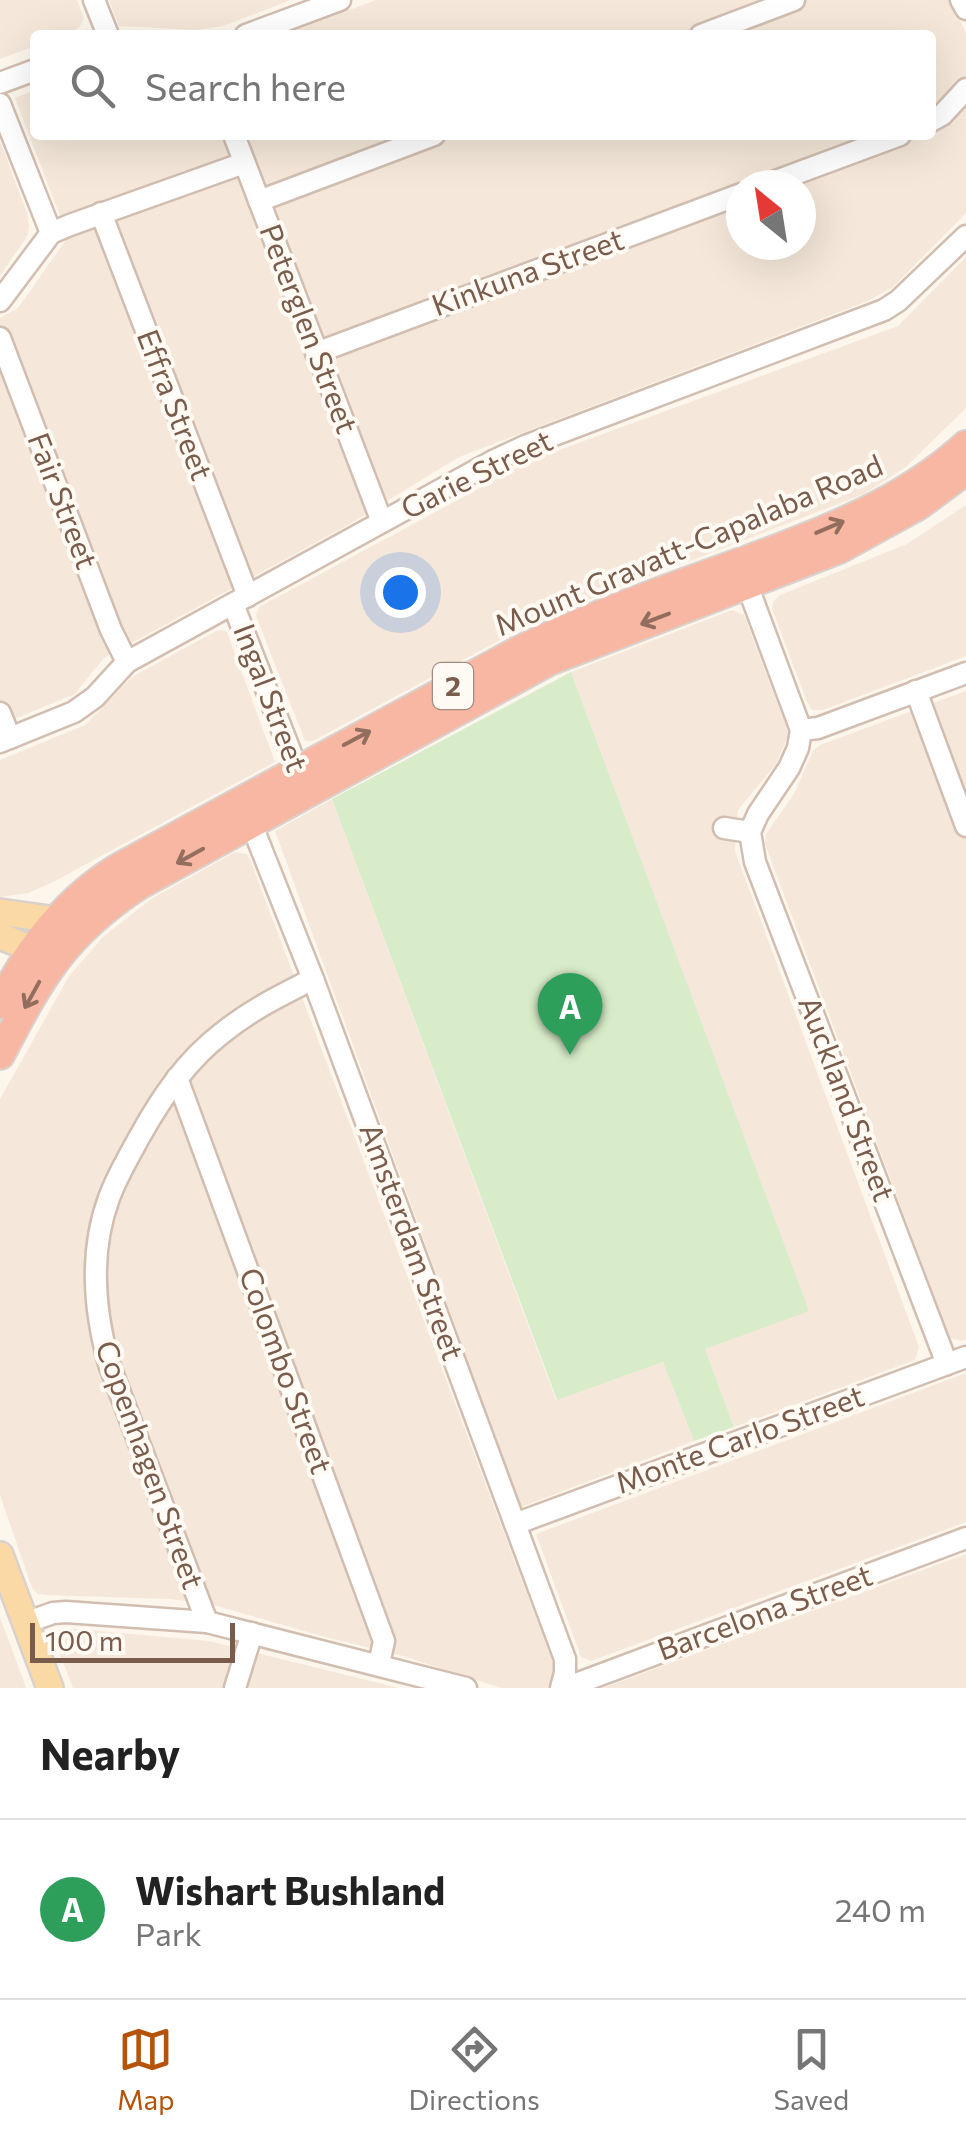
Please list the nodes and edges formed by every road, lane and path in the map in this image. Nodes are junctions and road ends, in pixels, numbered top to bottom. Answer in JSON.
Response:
{"nodes":[{"id":1,"x":94,"y":0,"type":"edge"},
{"id":2,"x":340,"y":0,"type":"edge"},
{"id":3,"x":794,"y":0,"type":"edge"},
{"id":4,"x":961,"y":0,"type":"edge"},
{"id":5,"x":966,"y":10,"type":"edge"},
{"id":6,"x":106,"y":30,"type":"edge"},
{"id":7,"x":259,"y":30,"type":"edge"},
{"id":8,"x":714,"y":30,"type":"edge"},
{"id":9,"x":30,"y":72,"type":"edge"},
{"id":10,"x":0,"y":83,"type":"edge"},
{"id":11,"x":966,"y":89,"type":"edge"},
{"id":12,"x":0,"y":104,"type":"edge"},
{"id":13,"x":936,"y":119,"type":"edge"},
{"id":14,"x":236,"y":140,"type":"edge"},
{"id":15,"x":421,"y":140,"type":"edge"},
{"id":16,"x":887,"y":140,"type":"edge"},
{"id":17,"x":244,"y":163,"type":"junction"},
{"id":18,"x":806,"y":170,"type":"edge"},
{"id":19,"x":726,"y":200,"type":"edge"},
{"id":20,"x":259,"y":201,"type":"junction"},
{"id":21,"x":102,"y":213,"type":"junction"},
{"id":22,"x":51,"y":233,"type":"junction"},
{"id":23,"x":966,"y":236,"type":"edge"},
{"id":24,"x":0,"y":301,"type":"edge"},
{"id":25,"x":0,"y":338,"type":"edge"},
{"id":26,"x":316,"y":352,"type":"junction"},
{"id":27,"x":966,"y":444,"type":"edge"},
{"id":28,"x":966,"y":470,"type":"edge"},
{"id":29,"x":382,"y":522,"type":"junction"},
{"id":30,"x":743,"y":574,"type":"junction"},
{"id":31,"x":240,"y":600,"type":"junction"},
{"id":32,"x":127,"y":662,"type":"junction"},
{"id":33,"x":966,"y":673,"type":"edge"},
{"id":34,"x":916,"y":692,"type":"junction"},
{"id":35,"x":0,"y":712,"type":"edge"},
{"id":36,"x":801,"y":730,"type":"junction"},
{"id":37,"x":5,"y":740,"type":"edge"},
{"id":38,"x":302,"y":781,"type":"junction"},
{"id":39,"x":246,"y":812,"type":"junction"},
{"id":40,"x":966,"y":826,"type":"edge"},
{"id":41,"x":724,"y":828,"type":"dead end"},
{"id":42,"x":750,"y":832,"type":"junction"},
{"id":43,"x":0,"y":912,"type":"edge"},
{"id":44,"x":63,"y":930,"type":"junction"},
{"id":45,"x":0,"y":936,"type":"edge"},
{"id":46,"x":32,"y":949,"type":"junction"},
{"id":47,"x":314,"y":979,"type":"junction"},
{"id":48,"x":0,"y":1004,"type":"edge"},
{"id":49,"x":0,"y":1055,"type":"edge"},
{"id":50,"x":177,"y":1078,"type":"junction"},
{"id":51,"x":956,"y":1361,"type":"edge"},
{"id":52,"x":515,"y":1524,"type":"junction"},
{"id":53,"x":966,"y":1538,"type":"edge"},
{"id":54,"x":0,"y":1555,"type":"edge"},
{"id":55,"x":207,"y":1622,"type":"junction"},
{"id":56,"x":25,"y":1623,"type":"junction"},
{"id":57,"x":252,"y":1633,"type":"junction"},
{"id":58,"x":379,"y":1664,"type":"junction"},
{"id":59,"x":440,"y":1684,"type":"edge"},
{"id":60,"x":50,"y":1688,"type":"edge"},
{"id":61,"x":235,"y":1688,"type":"edge"},
{"id":62,"x":466,"y":1688,"type":"edge"},
{"id":63,"x":563,"y":1688,"type":"edge"}],
"edges":[{"from":1,"to":6,"type":"street"},
{"from":2,"to":7,"type":"street"},
{"from":3,"to":8,"type":"street"},
{"from":4,"to":5,"type":"street"},
{"from":9,"to":10,"type":"street"},
{"from":11,"to":13,"type":"street"},
{"from":12,"to":22,"type":"street"},
{"from":14,"to":17,"type":"street","name":"Peterglen Street"},
{"from":15,"to":20,"type":"street"},
{"from":16,"to":18,"type":"street"},
{"from":17,"to":20,"type":"street","name":"Peterglen Street"},
{"from":17,"to":21,"type":"street"},
{"from":19,"to":26,"type":"street","name":"Kinkuna Street"},
{"from":20,"to":26,"type":"street","name":"Peterglen Street"},
{"from":21,"to":22,"type":"street"},
{"from":21,"to":31,"type":"street","name":"Effra Street"},
{"from":22,"to":24,"type":"street"},
{"from":23,"to":29,"type":"street","name":"Garie Street"},
{"from":25,"to":32,"type":"street","name":"Fair Street"},
{"from":26,"to":29,"type":"street","name":"Peterglen Street"},
{"from":30,"to":27,"type":"highway","name":"Mount Gravatt-Capalaba Road","number":"2","one_way":true},
{"from":28,"to":30,"type":"highway","name":"Mount Gravatt-Capalaba Road","number":"2"},
{"from":29,"to":31,"type":"street","name":"Garie Street"},
{"from":30,"to":36,"type":"street"},
{"from":30,"to":38,"type":"highway","name":"Mount Gravatt-Capalaba Road","number":"2"},
{"from":31,"to":32,"type":"street","name":"Garie Street"},
{"from":31,"to":38,"type":"street","name":"Ingal Street"},
{"from":32,"to":37,"type":"street","name":"Garie Street"},
{"from":33,"to":34,"type":"street"},
{"from":34,"to":36,"type":"street"},
{"from":34,"to":40,"type":"street"},
{"from":35,"to":37,"type":"street"},
{"from":36,"to":42,"type":"street"},
{"from":38,"to":39,"type":"highway","name":"Mount Gravatt-Capalaba Road","number":"2"},
{"from":39,"to":44,"type":"highway","name":"Mount Gravatt-Capalaba Road","number":"2"},
{"from":39,"to":47,"type":"street","name":"Amsterdam Street"},
{"from":41,"to":42,"type":"street"},
{"from":42,"to":51,"type":"street","name":"Auckland Street"},
{"from":43,"to":44,"type":"main road"},
{"from":44,"to":46,"type":"highway","name":"Mount Gravatt-Capalaba Road","number":"2"},
{"from":44,"to":49,"type":"highway","name":"Mount Gravatt-Capalaba Road","number":"2","one_way":true},
{"from":45,"to":46,"type":"main road"},
{"from":46,"to":48,"type":"highway","name":"Mount Gravatt-Capalaba Road","number":"2"},
{"from":47,"to":50,"type":"street","name":"Copenhagen Street"},
{"from":47,"to":52,"type":"street","name":"Amsterdam Street"},
{"from":50,"to":55,"type":"street","name":"Copenhagen Street"},
{"from":50,"to":58,"type":"street","name":"Colombo Street"},
{"from":51,"to":52,"type":"street","name":"Monte Carlo Street"},
{"from":52,"to":63,"type":"street","name":"Amsterdam Street"},
{"from":53,"to":63,"type":"street","name":"Barcelona Street"},
{"from":54,"to":56,"type":"main road"},
{"from":55,"to":56,"type":"street"},
{"from":55,"to":57,"type":"street"},
{"from":56,"to":60,"type":"main road"},
{"from":57,"to":58,"type":"street"},
{"from":57,"to":61,"type":"street"},
{"from":58,"to":59,"type":"street"},
{"from":59,"to":62,"type":"street"}]}
